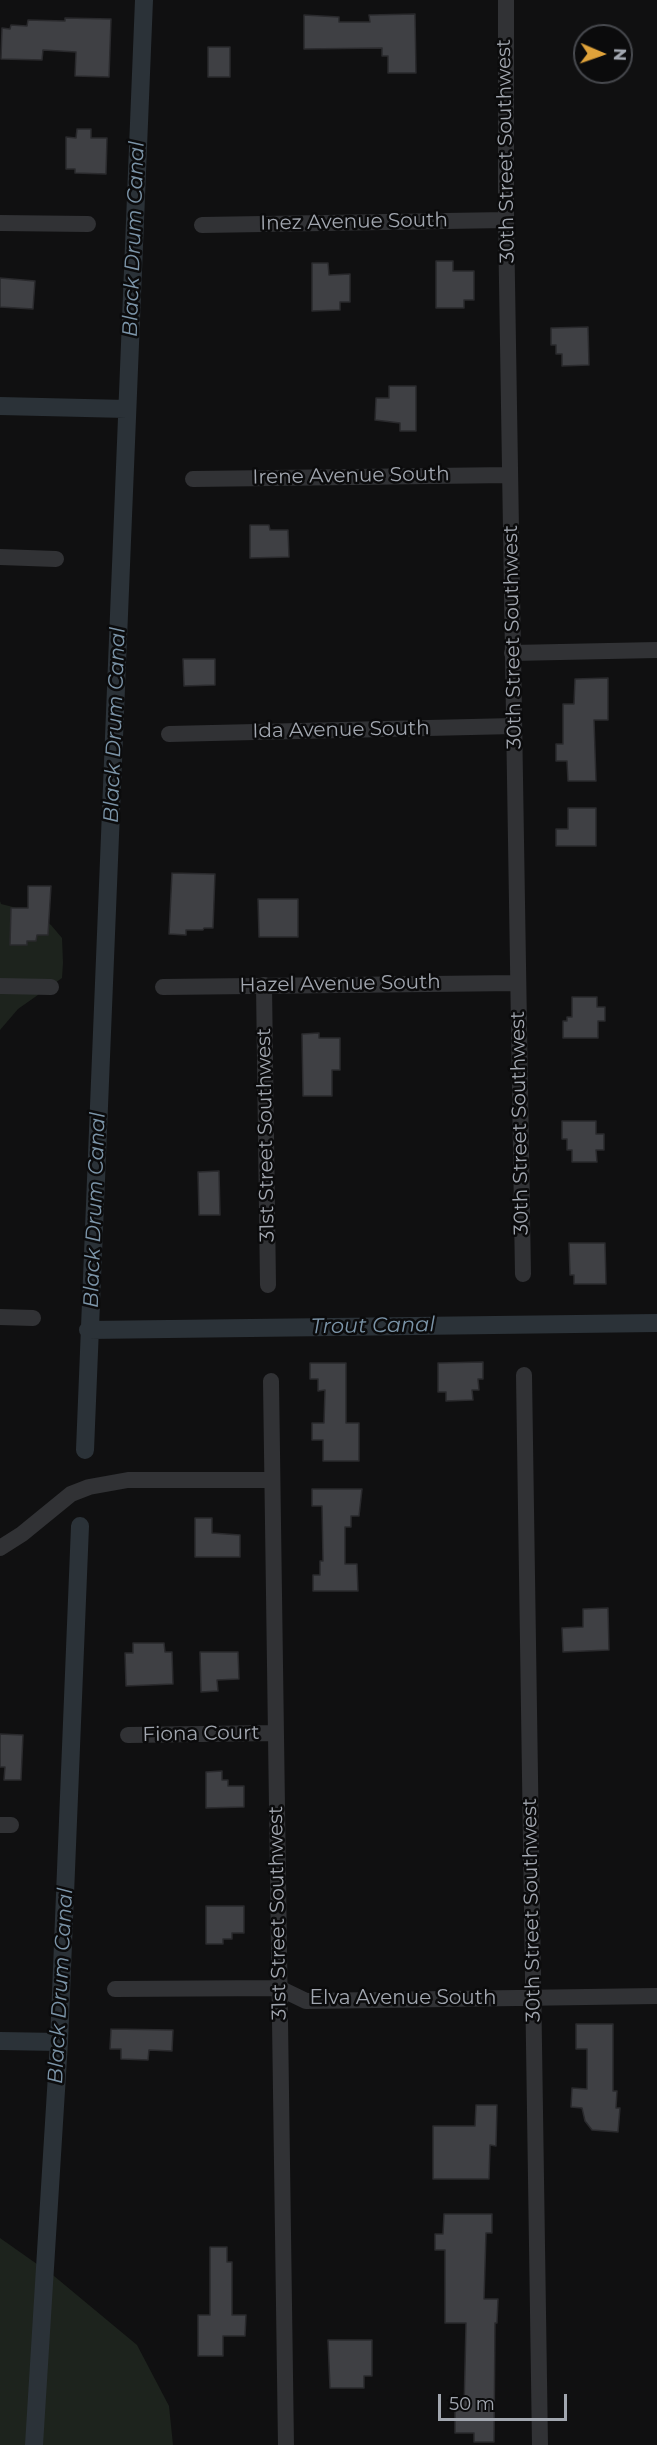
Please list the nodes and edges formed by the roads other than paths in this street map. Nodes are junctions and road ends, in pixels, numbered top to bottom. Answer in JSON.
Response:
{"nodes":[{"id":1,"x":506,"y":0,"type":"edge"},
{"id":2,"x":506,"y":220,"type":"junction"},
{"id":3,"x":0,"y":223,"type":"edge"},
{"id":4,"x":88,"y":224,"type":"dead end"},
{"id":5,"x":202,"y":225,"type":"dead end"},
{"id":6,"x":510,"y":475,"type":"junction"},
{"id":7,"x":193,"y":479,"type":"dead end"},
{"id":8,"x":0,"y":557,"type":"edge"},
{"id":9,"x":56,"y":559,"type":"dead end"},
{"id":10,"x":657,"y":650,"type":"edge"},
{"id":11,"x":512,"y":653,"type":"junction"},
{"id":12,"x":514,"y":726,"type":"junction"},
{"id":13,"x":169,"y":734,"type":"dead end"},
{"id":14,"x":518,"y":983,"type":"junction"},
{"id":15,"x":264,"y":985,"type":"junction"},
{"id":16,"x":0,"y":986,"type":"edge"},
{"id":17,"x":51,"y":987,"type":"dead end"},
{"id":18,"x":163,"y":987,"type":"dead end"},
{"id":19,"x":523,"y":1274,"type":"dead end"},
{"id":20,"x":268,"y":1285,"type":"dead end"},
{"id":21,"x":0,"y":1317,"type":"edge"},
{"id":22,"x":33,"y":1318,"type":"dead end"},
{"id":23,"x":524,"y":1375,"type":"dead end"},
{"id":24,"x":271,"y":1381,"type":"dead end"},
{"id":25,"x":273,"y":1480,"type":"junction"},
{"id":26,"x":0,"y":1548,"type":"edge"},
{"id":27,"x":275,"y":1733,"type":"junction"},
{"id":28,"x":128,"y":1735,"type":"dead end"},
{"id":29,"x":279,"y":1988,"type":"junction"},
{"id":30,"x":115,"y":1989,"type":"dead end"},
{"id":31,"x":657,"y":1996,"type":"edge"},
{"id":32,"x":534,"y":1998,"type":"junction"},
{"id":33,"x":286,"y":2445,"type":"edge"},
{"id":34,"x":540,"y":2445,"type":"edge"}],
"edges":[{"from":1,"to":2,"type":"street","name":"30th Street Southwest"},
{"from":2,"to":5,"type":"street","name":"Inez Avenue South"},
{"from":2,"to":6,"type":"street","name":"30th Street Southwest"},
{"from":3,"to":4,"type":"street"},
{"from":6,"to":7,"type":"street","name":"Irene Avenue South"},
{"from":6,"to":11,"type":"street","name":"30th Street Southwest"},
{"from":8,"to":9,"type":"street"},
{"from":10,"to":11,"type":"street"},
{"from":11,"to":12,"type":"street","name":"30th Street Southwest"},
{"from":12,"to":13,"type":"street","name":"Ida Avenue South"},
{"from":12,"to":14,"type":"street","name":"30th Street Southwest"},
{"from":14,"to":15,"type":"street","name":"Hazel Avenue South"},
{"from":14,"to":19,"type":"street","name":"30th Street Southwest"},
{"from":15,"to":18,"type":"street","name":"Hazel Avenue South"},
{"from":15,"to":20,"type":"street","name":"31st Street Southwest"},
{"from":16,"to":17,"type":"street"},
{"from":21,"to":22,"type":"street"},
{"from":23,"to":32,"type":"street","name":"30th Street Southwest"},
{"from":24,"to":25,"type":"street","name":"31st Street Southwest"},
{"from":25,"to":26,"type":"street"},
{"from":25,"to":27,"type":"street","name":"31st Street Southwest"},
{"from":27,"to":28,"type":"street","name":"Fiona Court"},
{"from":27,"to":29,"type":"street","name":"31st Street Southwest"},
{"from":29,"to":30,"type":"street","name":"Elva Avenue South"},
{"from":29,"to":32,"type":"street","name":"Elva Avenue South"},
{"from":29,"to":33,"type":"street","name":"31st Street Southwest"},
{"from":31,"to":32,"type":"street","name":"Elva Avenue South"},
{"from":32,"to":34,"type":"street","name":"30th Street Southwest"}]}
